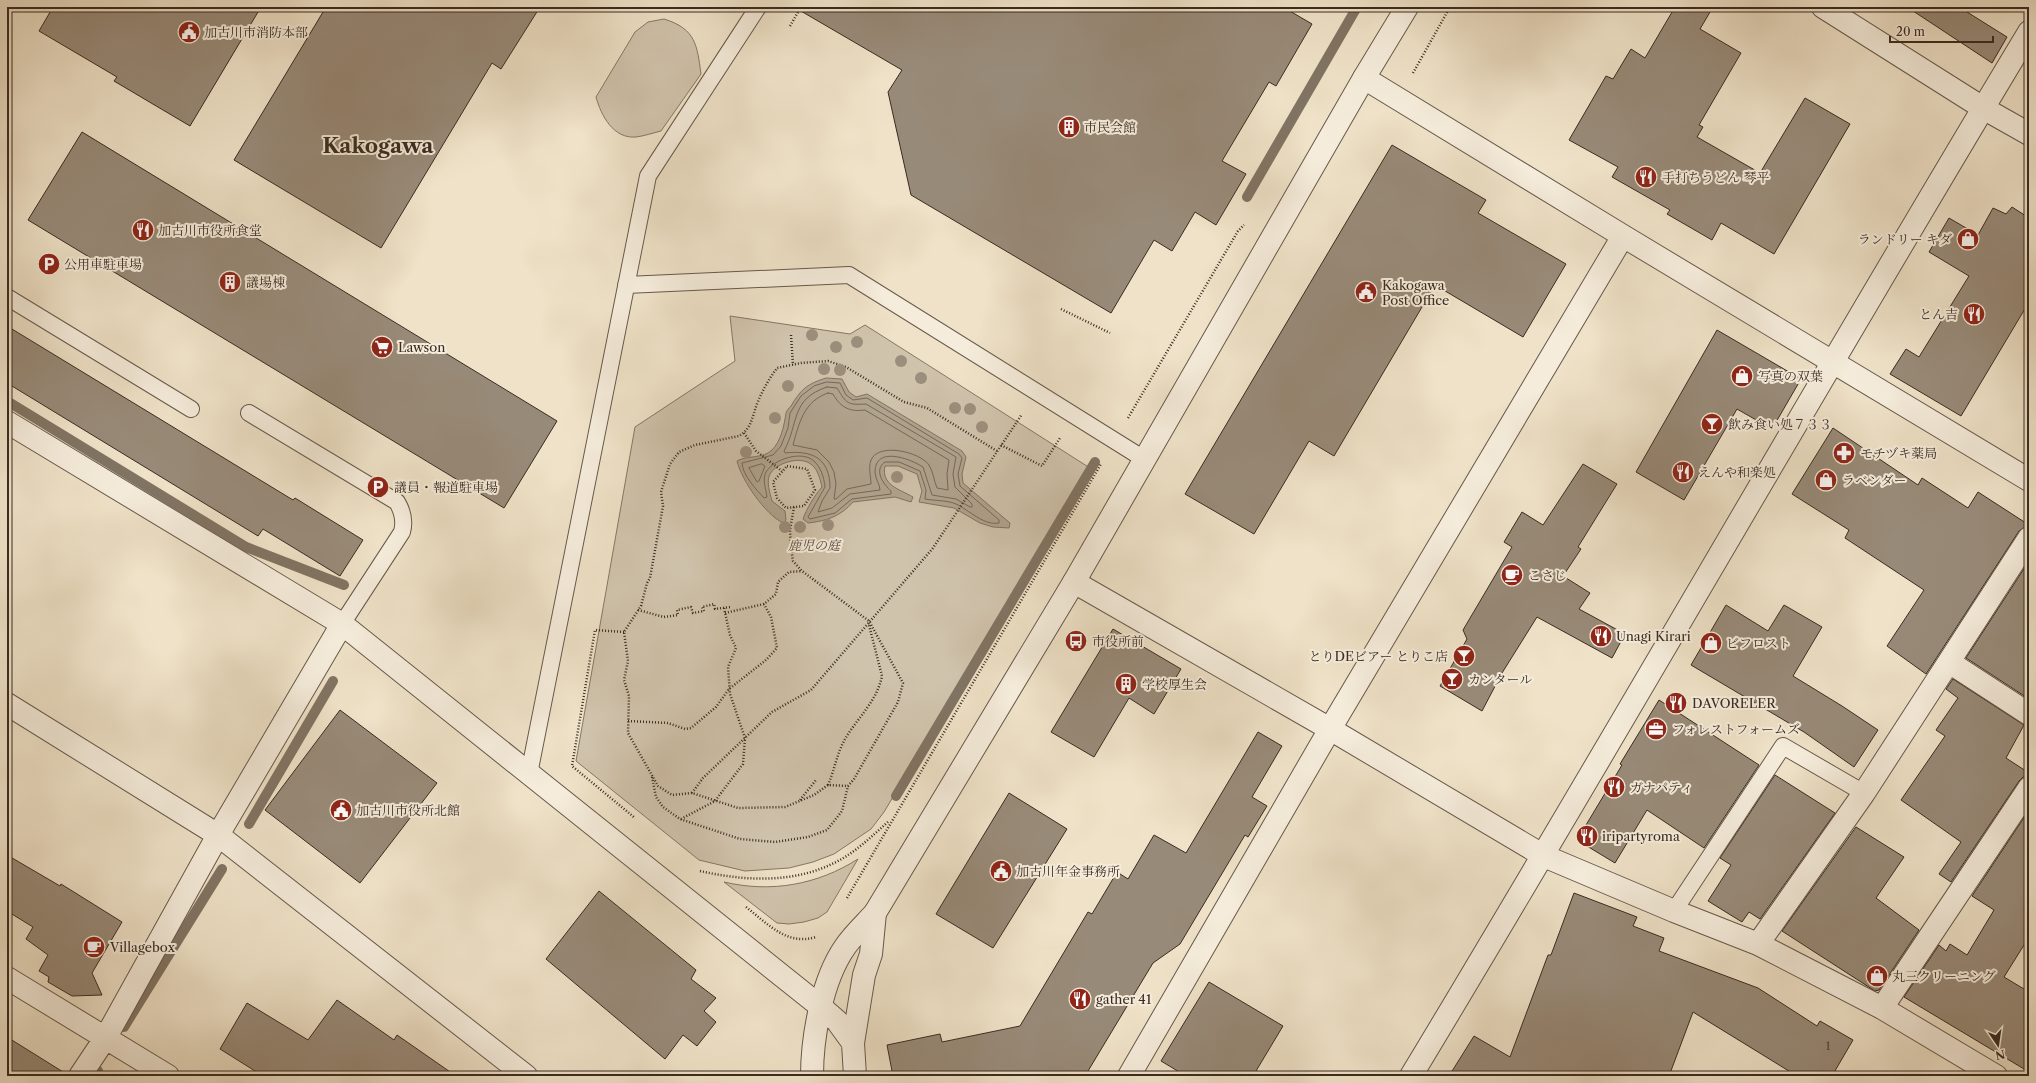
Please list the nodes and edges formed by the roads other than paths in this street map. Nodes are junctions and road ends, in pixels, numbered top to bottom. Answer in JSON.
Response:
{"nodes":[{"id":1,"x":758,"y":7,"type":"edge"},
{"id":2,"x":1408,"y":7,"type":"edge"},
{"id":3,"x":1823,"y":7,"type":"edge"},
{"id":4,"x":2029,"y":32,"type":"edge"},
{"id":5,"x":1364,"y":78,"type":"junction"},
{"id":6,"x":1983,"y":108,"type":"junction"},
{"id":7,"x":2029,"y":134,"type":"edge"},
{"id":8,"x":1623,"y":236,"type":"junction"},
{"id":9,"x":626,"y":285,"type":"junction"},
{"id":10,"x":7,"y":297,"type":"edge"},
{"id":11,"x":1832,"y":362,"type":"junction"},
{"id":12,"x":192,"y":409,"type":"dead end"},
{"id":13,"x":249,"y":413,"type":"dead end"},
{"id":14,"x":7,"y":422,"type":"edge"},
{"id":15,"x":1144,"y":459,"type":"junction"},
{"id":16,"x":2029,"y":480,"type":"edge"},
{"id":17,"x":2029,"y":538,"type":"edge"},
{"id":18,"x":1074,"y":582,"type":"junction"},
{"id":19,"x":342,"y":624,"type":"junction"},
{"id":20,"x":1949,"y":662,"type":"junction"},
{"id":21,"x":7,"y":704,"type":"edge"},
{"id":22,"x":2029,"y":714,"type":"edge"},
{"id":23,"x":1330,"y":729,"type":"junction"},
{"id":24,"x":529,"y":774,"type":"junction"},
{"id":25,"x":2029,"y":788,"type":"edge"},
{"id":26,"x":1864,"y":793,"type":"junction"},
{"id":27,"x":218,"y":835,"type":"junction"},
{"id":28,"x":1544,"y":856,"type":"junction"},
{"id":29,"x":1674,"y":912,"type":"junction"},
{"id":30,"x":874,"y":913,"type":"junction"},
{"id":31,"x":1758,"y":944,"type":"junction"},
{"id":32,"x":864,"y":975,"type":"junction"},
{"id":33,"x":7,"y":978,"type":"edge"},
{"id":34,"x":823,"y":999,"type":"junction"},
{"id":35,"x":1882,"y":1008,"type":"junction"},
{"id":36,"x":106,"y":1037,"type":"junction"},
{"id":37,"x":853,"y":1043,"type":"junction"},
{"id":38,"x":80,"y":1076,"type":"edge"},
{"id":39,"x":168,"y":1076,"type":"edge"},
{"id":40,"x":526,"y":1076,"type":"edge"},
{"id":41,"x":812,"y":1076,"type":"edge"},
{"id":42,"x":855,"y":1076,"type":"edge"},
{"id":43,"x":1129,"y":1076,"type":"edge"},
{"id":44,"x":1411,"y":1076,"type":"edge"},
{"id":45,"x":1996,"y":1076,"type":"edge"}],
"edges":[{"from":1,"to":9,"type":"lane"},
{"from":2,"to":5,"type":"street"},
{"from":3,"to":6,"type":"street"},
{"from":4,"to":6,"type":"street"},
{"from":5,"to":8,"type":"street"},
{"from":5,"to":15,"type":"street"},
{"from":6,"to":7,"type":"street"},
{"from":6,"to":11,"type":"street"},
{"from":8,"to":11,"type":"street"},
{"from":8,"to":23,"type":"street"},
{"from":9,"to":15,"type":"lane"},
{"from":9,"to":24,"type":"lane"},
{"from":10,"to":12,"type":"lane"},
{"from":11,"to":16,"type":"street"},
{"from":11,"to":28,"type":"street"},
{"from":13,"to":19,"type":"lane"},
{"from":14,"to":19,"type":"street"},
{"from":15,"to":18,"type":"street"},
{"from":17,"to":20,"type":"street"},
{"from":18,"to":23,"type":"street"},
{"from":18,"to":30,"type":"street"},
{"from":19,"to":24,"type":"street"},
{"from":19,"to":27,"type":"street"},
{"from":20,"to":22,"type":"street"},
{"from":20,"to":26,"type":"street"},
{"from":21,"to":27,"type":"street"},
{"from":23,"to":28,"type":"street"},
{"from":23,"to":43,"type":"street"},
{"from":24,"to":34,"type":"street"},
{"from":25,"to":35,"type":"street"},
{"from":26,"to":29,"type":"lane"},
{"from":26,"to":31,"type":"street"},
{"from":27,"to":36,"type":"street"},
{"from":27,"to":40,"type":"street"},
{"from":28,"to":29,"type":"street"},
{"from":28,"to":44,"type":"street"},
{"from":29,"to":31,"type":"street"},
{"from":30,"to":32,"type":"street"},
{"from":30,"to":34,"type":"street"},
{"from":31,"to":35,"type":"street"},
{"from":32,"to":34,"type":"street"},
{"from":32,"to":37,"type":"street"},
{"from":33,"to":36,"type":"street"},
{"from":34,"to":37,"type":"street"},
{"from":34,"to":41,"type":"street"},
{"from":35,"to":45,"type":"street"},
{"from":36,"to":38,"type":"street"},
{"from":36,"to":39,"type":"street"},
{"from":37,"to":42,"type":"street"}]}
